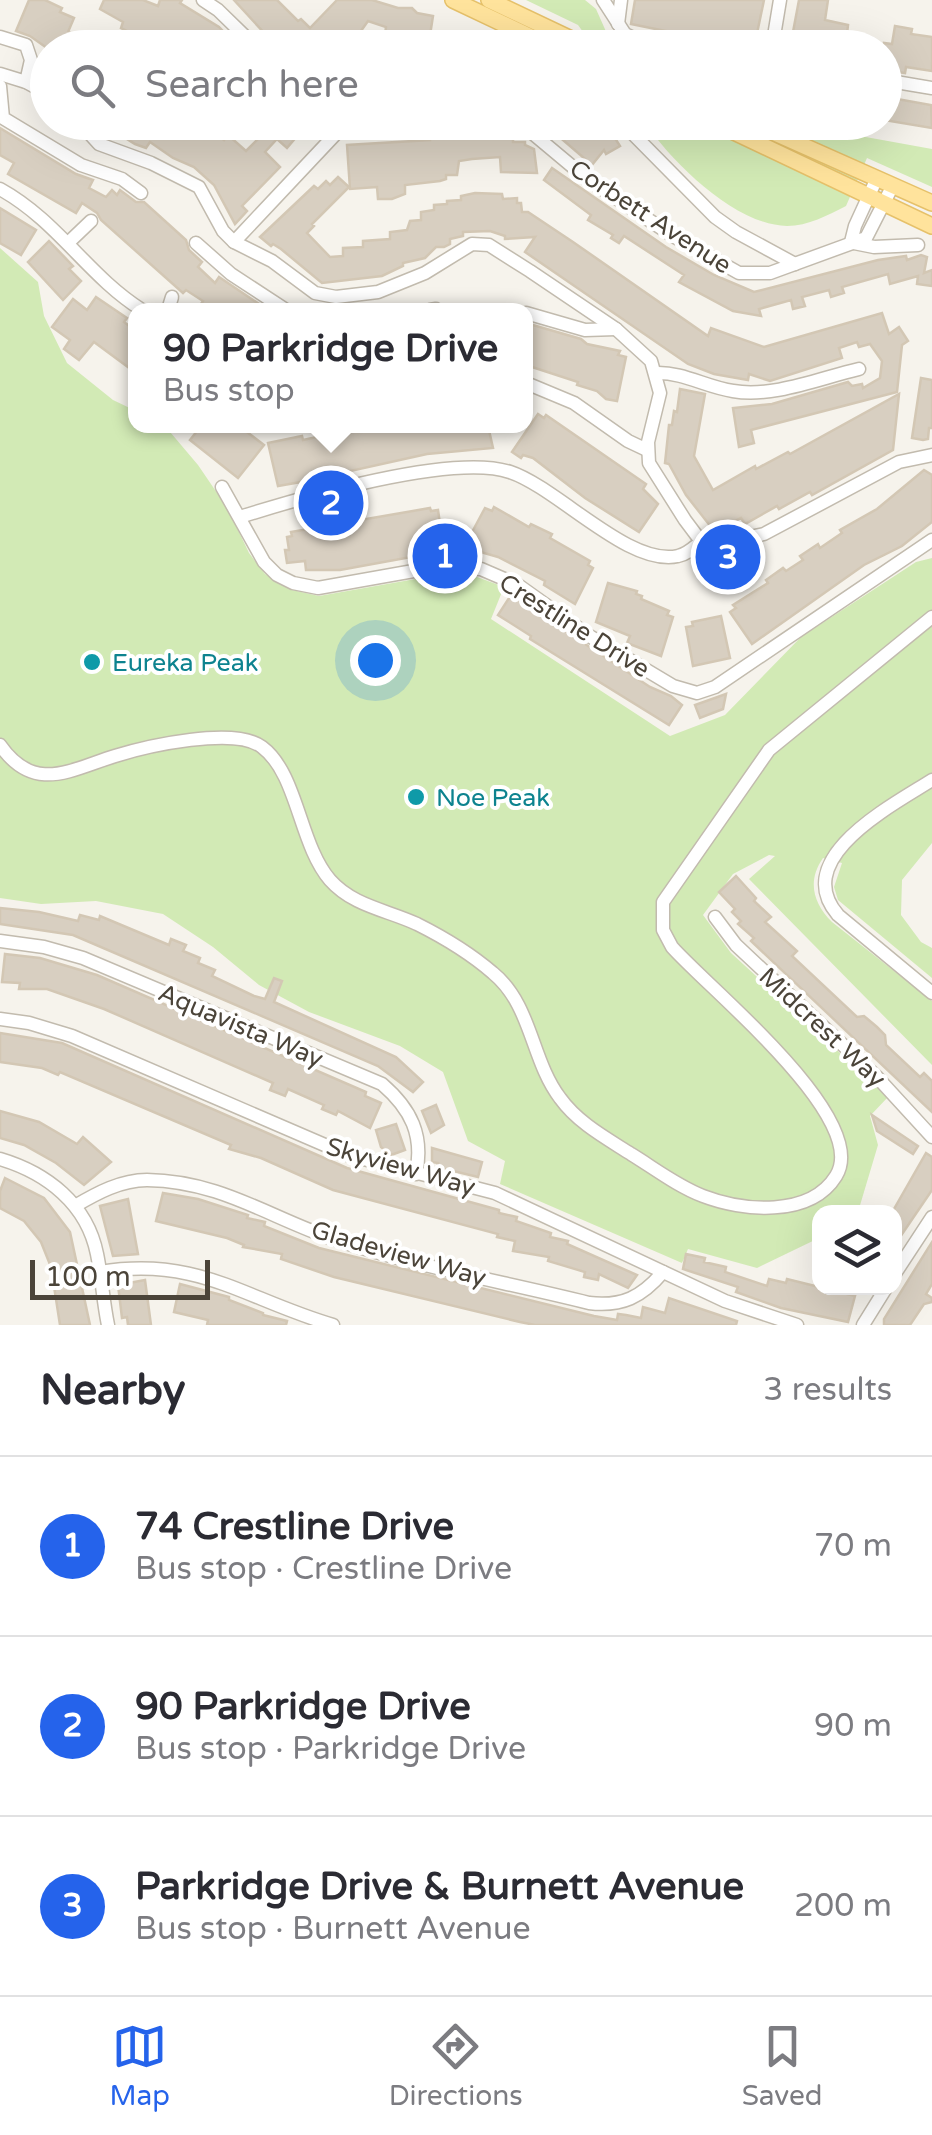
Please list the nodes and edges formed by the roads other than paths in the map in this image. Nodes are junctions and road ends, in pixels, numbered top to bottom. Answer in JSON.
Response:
{"nodes":[{"id":1,"x":203,"y":0,"type":"edge"},
{"id":2,"x":453,"y":0,"type":"edge"},
{"id":3,"x":489,"y":0,"type":"edge"},
{"id":4,"x":604,"y":0,"type":"edge"},
{"id":5,"x":621,"y":0,"type":"edge"},
{"id":6,"x":780,"y":0,"type":"edge"},
{"id":7,"x":618,"y":24,"type":"junction"},
{"id":8,"x":239,"y":30,"type":"edge"},
{"id":9,"x":516,"y":30,"type":"edge"},
{"id":10,"x":552,"y":30,"type":"edge"},
{"id":11,"x":624,"y":30,"type":"edge"},
{"id":12,"x":775,"y":30,"type":"edge"},
{"id":13,"x":0,"y":36,"type":"edge"},
{"id":14,"x":30,"y":57,"type":"edge"},
{"id":15,"x":30,"y":64,"type":"edge"},
{"id":16,"x":0,"y":74,"type":"edge"},
{"id":17,"x":26,"y":82,"type":"junction"},
{"id":18,"x":902,"y":83,"type":"edge"},
{"id":19,"x":30,"y":84,"type":"edge"},
{"id":20,"x":0,"y":86,"type":"edge"},
{"id":21,"x":932,"y":88,"type":"edge"},
{"id":22,"x":30,"y":134,"type":"edge"},
{"id":23,"x":40,"y":140,"type":"edge"},
{"id":24,"x":95,"y":140,"type":"edge"},
{"id":25,"x":329,"y":140,"type":"edge"},
{"id":26,"x":541,"y":140,"type":"edge"},
{"id":27,"x":639,"y":140,"type":"edge"},
{"id":28,"x":751,"y":140,"type":"edge"},
{"id":29,"x":791,"y":140,"type":"edge"},
{"id":30,"x":877,"y":178,"type":"junction"},
{"id":31,"x":893,"y":185,"type":"junction"},
{"id":32,"x":0,"y":189,"type":"edge"},
{"id":33,"x":141,"y":193,"type":"dead end"},
{"id":34,"x":877,"y":200,"type":"junction"},
{"id":35,"x":932,"y":203,"type":"edge"},
{"id":36,"x":91,"y":221,"type":"dead end"},
{"id":37,"x":932,"y":226,"type":"edge"},
{"id":38,"x":69,"y":242,"type":"junction"},
{"id":39,"x":234,"y":242,"type":"junction"},
{"id":40,"x":852,"y":242,"type":"junction"},
{"id":41,"x":196,"y":243,"type":"dead end"},
{"id":42,"x":918,"y":245,"type":"dead end"},
{"id":43,"x":794,"y":264,"type":"junction"},
{"id":44,"x":133,"y":303,"type":"edge"},
{"id":45,"x":276,"y":303,"type":"edge"},
{"id":46,"x":533,"y":315,"type":"edge"},
{"id":47,"x":616,"y":329,"type":"junction"},
{"id":48,"x":859,"y":369,"type":"dead end"},
{"id":49,"x":656,"y":374,"type":"junction"},
{"id":50,"x":533,"y":386,"type":"edge"},
{"id":51,"x":647,"y":450,"type":"junction"},
{"id":52,"x":932,"y":455,"type":"edge"},
{"id":53,"x":222,"y":487,"type":"dead end"},
{"id":54,"x":240,"y":517,"type":"junction"},
{"id":55,"x":703,"y":540,"type":"junction"},
{"id":56,"x":932,"y":540,"type":"edge"},
{"id":57,"x":932,"y":617,"type":"edge"},
{"id":58,"x":0,"y":745,"type":"edge"},
{"id":59,"x":932,"y":780,"type":"edge"},
{"id":60,"x":716,"y":917,"type":"dead end"},
{"id":61,"x":0,"y":941,"type":"edge"},
{"id":62,"x":932,"y":992,"type":"edge"},
{"id":63,"x":0,"y":1019,"type":"edge"},
{"id":64,"x":932,"y":1136,"type":"edge"},
{"id":65,"x":0,"y":1159,"type":"edge"},
{"id":66,"x":416,"y":1174,"type":"junction"},
{"id":67,"x":75,"y":1206,"type":"junction"},
{"id":68,"x":932,"y":1217,"type":"edge"},
{"id":69,"x":902,"y":1263,"type":"edge"},
{"id":70,"x":100,"y":1272,"type":"junction"},
{"id":71,"x":662,"y":1272,"type":"junction"},
{"id":72,"x":882,"y":1295,"type":"edge"},
{"id":73,"x":108,"y":1325,"type":"edge"},
{"id":74,"x":333,"y":1325,"type":"edge"},
{"id":75,"x":798,"y":1325,"type":"edge"},
{"id":76,"x":863,"y":1325,"type":"edge"}],
"edges":[{"from":1,"to":8,"type":"street"},
{"from":2,"to":9,"type":"main road"},
{"from":3,"to":10,"type":"main road"},
{"from":4,"to":7,"type":"street"},
{"from":5,"to":7,"type":"street"},
{"from":6,"to":12,"type":"street"},
{"from":7,"to":11,"type":"street"},
{"from":13,"to":14,"type":"street"},
{"from":15,"to":17,"type":"street"},
{"from":16,"to":17,"type":"street"},
{"from":17,"to":19,"type":"street"},
{"from":18,"to":21,"type":"street"},
{"from":20,"to":22,"type":"street"},
{"from":23,"to":33,"type":"street"},
{"from":24,"to":39,"type":"street"},
{"from":25,"to":39,"type":"street"},
{"from":26,"to":43,"type":"street","name":"Corbett Avenue"},
{"from":27,"to":43,"type":"street"},
{"from":28,"to":34,"type":"main road"},
{"from":29,"to":30,"type":"main road"},
{"from":30,"to":31,"type":"main road"},
{"from":30,"to":34,"type":"street"},
{"from":31,"to":34,"type":"street"},
{"from":31,"to":35,"type":"main road"},
{"from":32,"to":38,"type":"street"},
{"from":34,"to":37,"type":"main road"},
{"from":34,"to":40,"type":"street"},
{"from":36,"to":38,"type":"street"},
{"from":38,"to":44,"type":"street"},
{"from":39,"to":47,"type":"street"},
{"from":40,"to":42,"type":"street"},
{"from":40,"to":43,"type":"street","name":"Corbett Avenue"},
{"from":41,"to":45,"type":"street"},
{"from":46,"to":47,"type":"street"},
{"from":47,"to":49,"type":"street"},
{"from":48,"to":49,"type":"street"},
{"from":49,"to":51,"type":"street"},
{"from":50,"to":51,"type":"street"},
{"from":51,"to":55,"type":"street"},
{"from":52,"to":55,"type":"street"},
{"from":53,"to":54,"type":"street","name":"Crestline Drive"},
{"from":54,"to":55,"type":"street"},
{"from":54,"to":56,"type":"street","name":"Crestline Drive"},
{"from":57,"to":58,"type":"street"},
{"from":59,"to":62,"type":"street"},
{"from":60,"to":64,"type":"street","name":"Midcrest Way"},
{"from":61,"to":66,"type":"street","name":"Aquavista Way"},
{"from":63,"to":66,"type":"street","name":"Skyview Way"},
{"from":65,"to":67,"type":"street"},
{"from":66,"to":71,"type":"street","name":"Skyview Way"},
{"from":67,"to":70,"type":"street"},
{"from":67,"to":71,"type":"street","name":"Gladeview Way"},
{"from":68,"to":69,"type":"street"},
{"from":70,"to":73,"type":"street"},
{"from":70,"to":74,"type":"street"},
{"from":71,"to":75,"type":"street","name":"Skyview Way"},
{"from":72,"to":76,"type":"street"}]}
